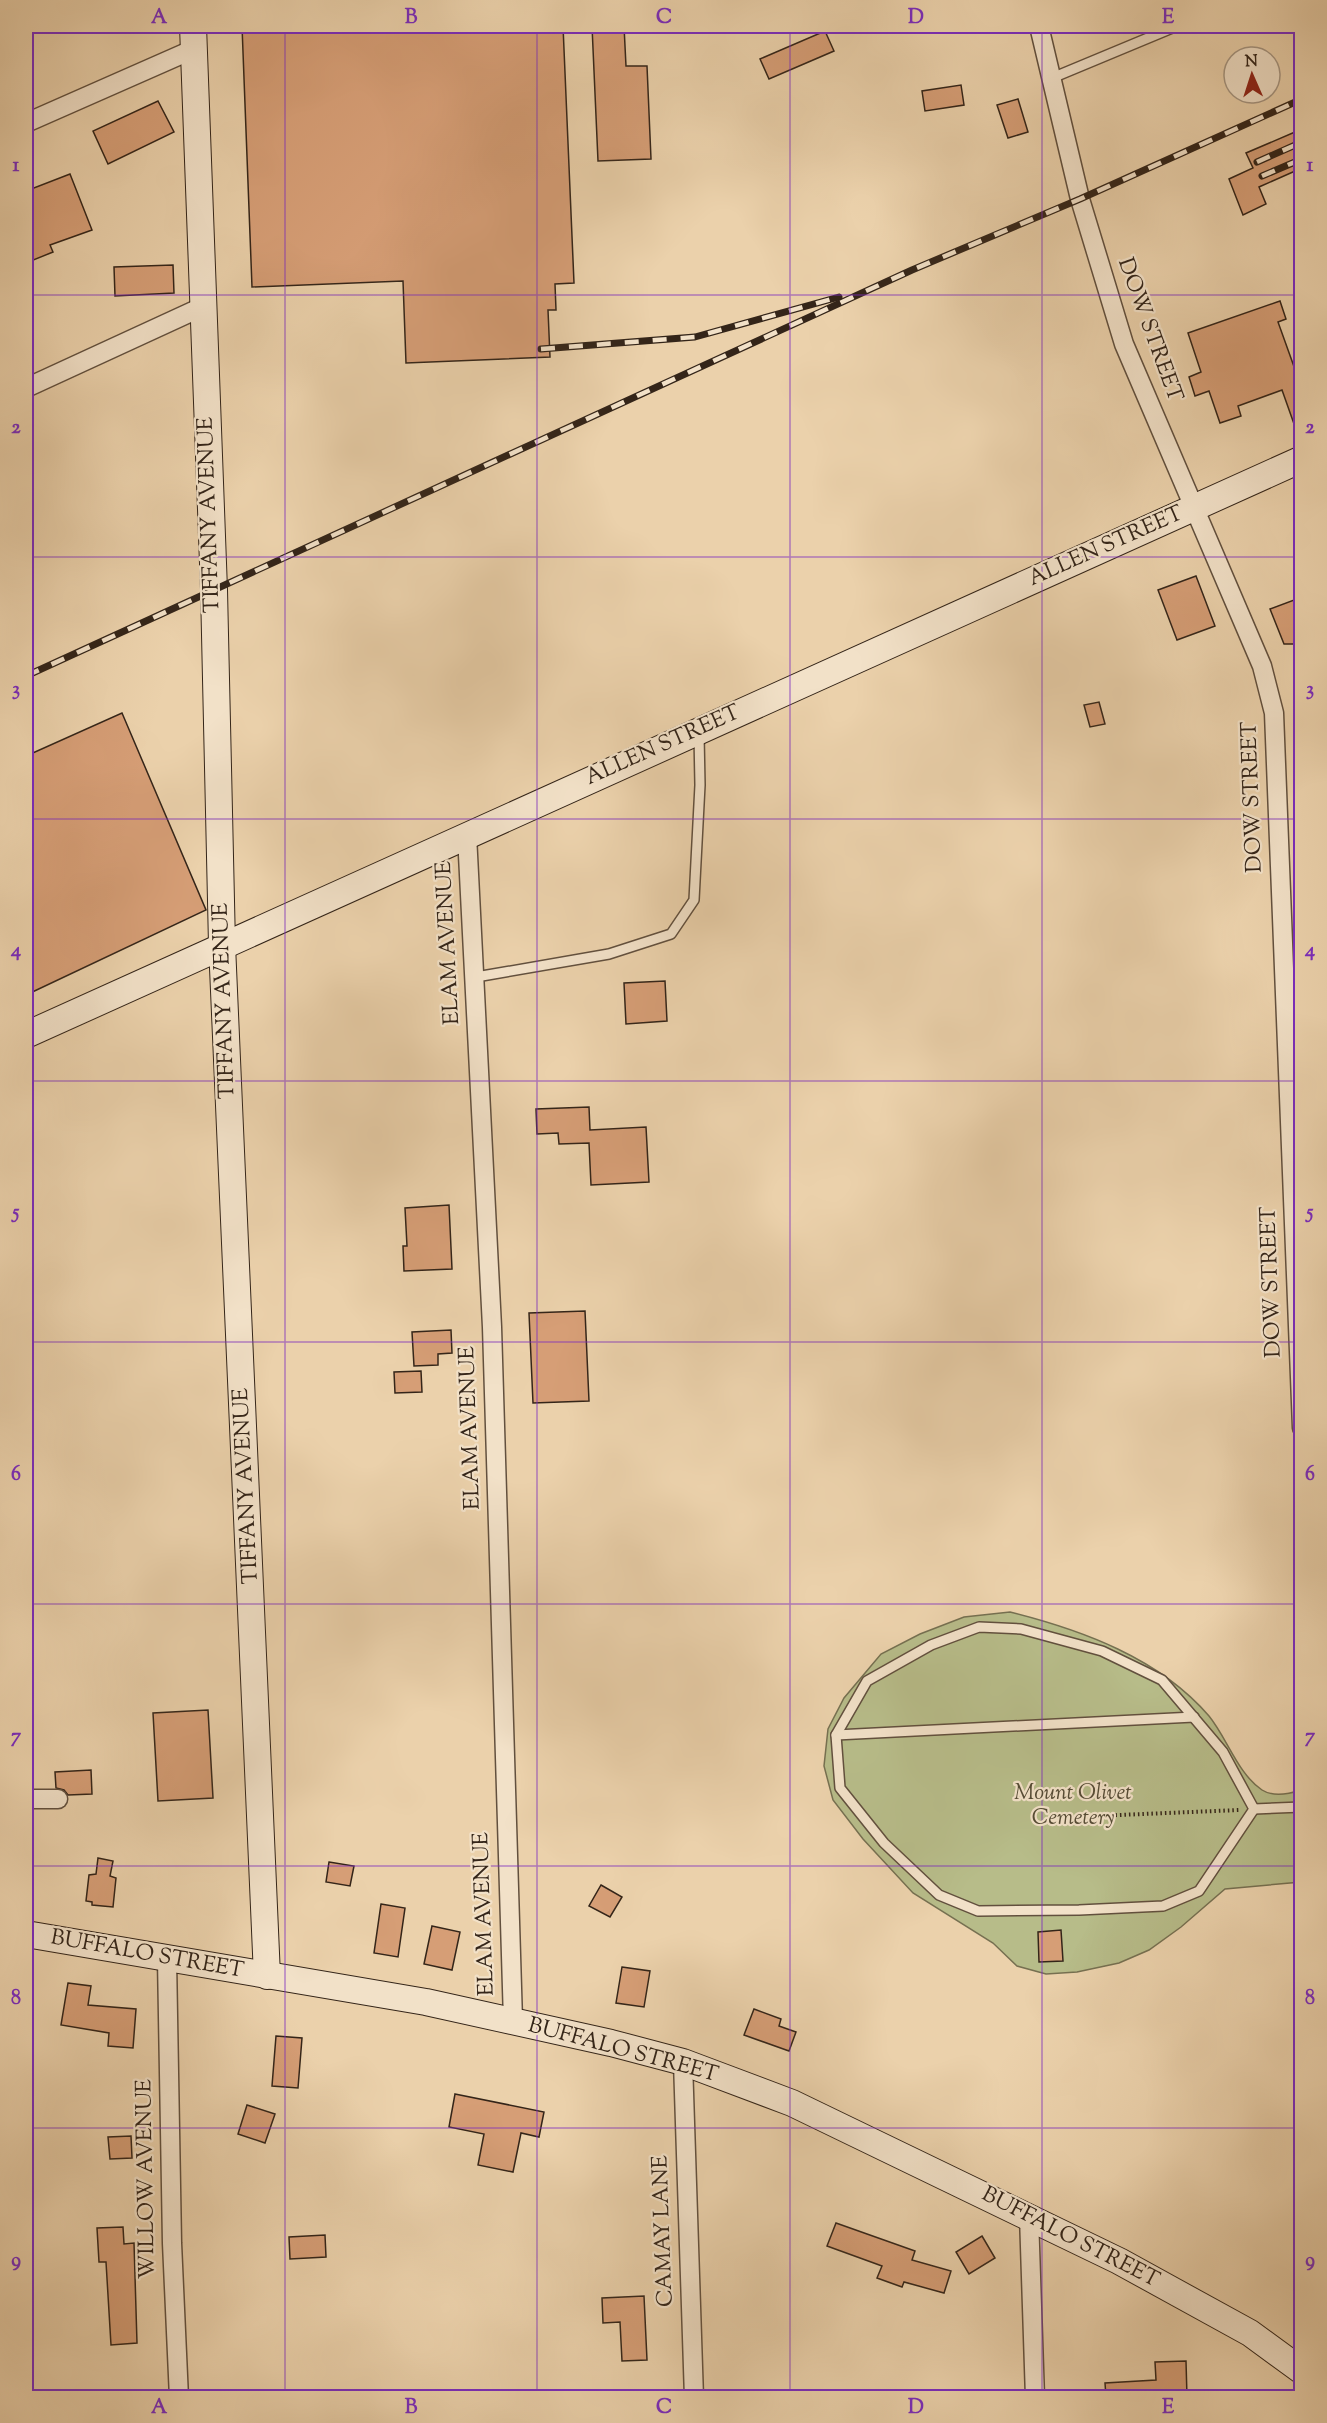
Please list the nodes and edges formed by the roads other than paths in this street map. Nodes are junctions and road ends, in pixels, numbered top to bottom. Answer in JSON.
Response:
{"nodes":[{"id":1,"x":1039,"y":26,"type":"edge"},
{"id":2,"x":1177,"y":26,"type":"edge"},
{"id":3,"x":193,"y":37,"type":"edge"},
{"id":4,"x":1052,"y":78,"type":"junction"},
{"id":5,"x":26,"y":123,"type":"edge"},
{"id":6,"x":202,"y":307,"type":"junction"},
{"id":7,"x":26,"y":388,"type":"edge"},
{"id":8,"x":1302,"y":459,"type":"edge"},
{"id":9,"x":1194,"y":507,"type":"junction"},
{"id":10,"x":698,"y":730,"type":"junction"},
{"id":11,"x":467,"y":835,"type":"junction"},
{"id":12,"x":222,"y":945,"type":"junction"},
{"id":13,"x":476,"y":976,"type":"junction"},
{"id":14,"x":26,"y":1035,"type":"edge"},
{"id":15,"x":1302,"y":1428,"type":"edge"},
{"id":16,"x":1194,"y":1718,"type":"junction"},
{"id":17,"x":836,"y":1735,"type":"junction"},
{"id":18,"x":26,"y":1799,"type":"edge"},
{"id":19,"x":58,"y":1799,"type":"dead end"},
{"id":20,"x":1302,"y":1807,"type":"edge"},
{"id":21,"x":1254,"y":1809,"type":"junction"},
{"id":22,"x":26,"y":1934,"type":"edge"},
{"id":23,"x":167,"y":1959,"type":"junction"},
{"id":24,"x":267,"y":1976,"type":"junction"},
{"id":25,"x":513,"y":2021,"type":"junction"},
{"id":26,"x":683,"y":2062,"type":"junction"},
{"id":27,"x":1029,"y":2217,"type":"junction"},
{"id":28,"x":1302,"y":2371,"type":"edge"},
{"id":29,"x":179,"y":2397,"type":"edge"},
{"id":30,"x":694,"y":2397,"type":"edge"},
{"id":31,"x":1035,"y":2397,"type":"edge"}],
"edges":[{"from":1,"to":4,"type":"street","name":"DOW STREET"},
{"from":2,"to":4,"type":"lane"},
{"from":3,"to":5,"type":"street"},
{"from":3,"to":6,"type":"street","name":"TIFFANY AVENUE"},
{"from":4,"to":9,"type":"street","name":"DOW STREET"},
{"from":6,"to":7,"type":"street"},
{"from":6,"to":12,"type":"street","name":"TIFFANY AVENUE"},
{"from":8,"to":9,"type":"street","name":"ALLEN STREET"},
{"from":9,"to":10,"type":"street","name":"ALLEN STREET"},
{"from":9,"to":15,"type":"street","name":"DOW STREET"},
{"from":10,"to":11,"type":"street","name":"ALLEN STREET"},
{"from":10,"to":13,"type":"lane"},
{"from":11,"to":12,"type":"street","name":"ALLEN STREET"},
{"from":11,"to":13,"type":"street","name":"ELAM AVENUE"},
{"from":12,"to":14,"type":"street","name":"ALLEN STREET"},
{"from":12,"to":24,"type":"street","name":"TIFFANY AVENUE"},
{"from":13,"to":25,"type":"street","name":"ELAM AVENUE"},
{"from":16,"to":17,"type":"lane"},
{"from":16,"to":17,"type":"lane"},
{"from":16,"to":21,"type":"lane"},
{"from":17,"to":21,"type":"lane"},
{"from":18,"to":19,"type":"street"},
{"from":20,"to":21,"type":"lane"},
{"from":22,"to":23,"type":"street","name":"BUFFALO STREET"},
{"from":23,"to":24,"type":"street","name":"BUFFALO STREET"},
{"from":23,"to":29,"type":"street","name":"WILLOW AVENUE"},
{"from":24,"to":25,"type":"street","name":"BUFFALO STREET"},
{"from":25,"to":26,"type":"street","name":"BUFFALO STREET"},
{"from":26,"to":27,"type":"street","name":"BUFFALO STREET"},
{"from":26,"to":30,"type":"street","name":"CAMAY LANE"},
{"from":27,"to":28,"type":"street","name":"BUFFALO STREET"},
{"from":27,"to":31,"type":"street"}]}
